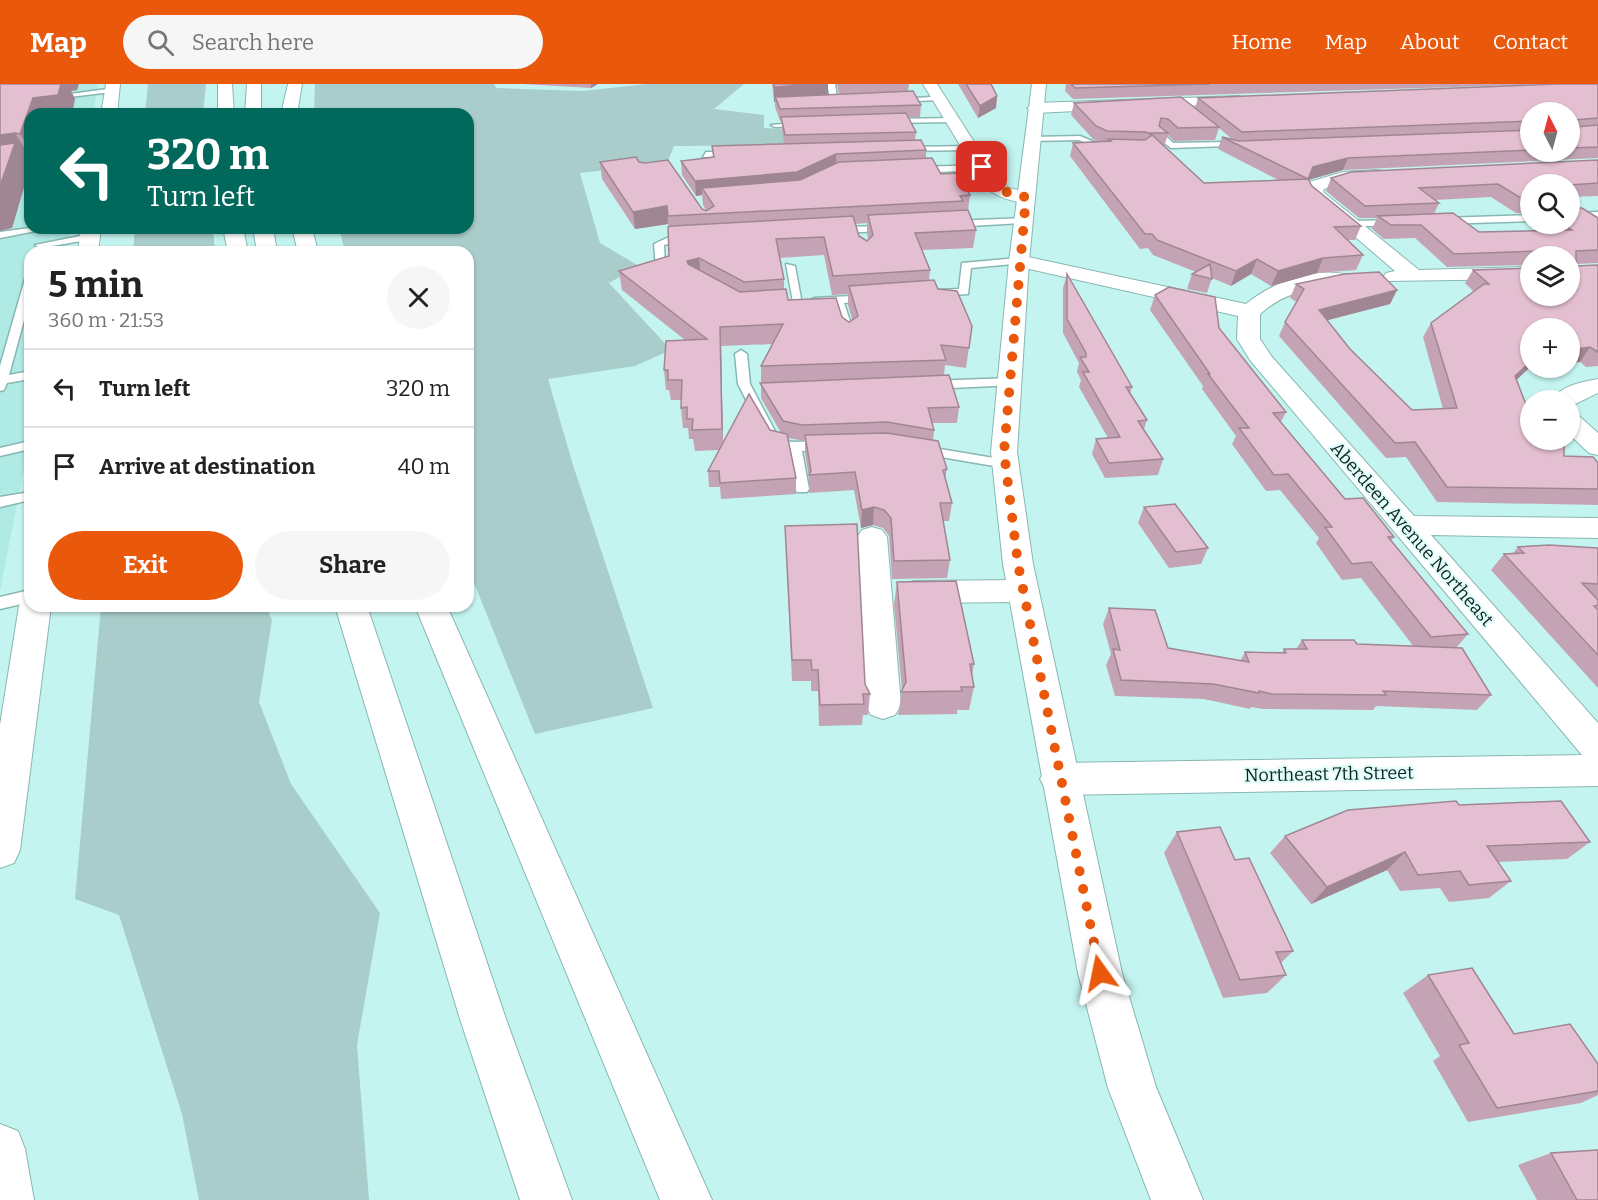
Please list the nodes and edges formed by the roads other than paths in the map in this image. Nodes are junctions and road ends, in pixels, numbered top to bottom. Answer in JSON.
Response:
{"nodes":[{"id":1,"x":225,"y":84,"type":"edge"},
{"id":2,"x":254,"y":84,"type":"edge"},
{"id":3,"x":283,"y":84,"type":"edge"},
{"id":4,"x":295,"y":84,"type":"edge"},
{"id":5,"x":831,"y":84,"type":"edge"},
{"id":6,"x":1039,"y":84,"type":"edge"},
{"id":7,"x":112,"y":87,"type":"edge"},
{"id":8,"x":1149,"y":90,"type":"edge"},
{"id":9,"x":934,"y":91,"type":"edge"},
{"id":10,"x":45,"y":98,"type":"edge"},
{"id":11,"x":1258,"y":99,"type":"edge"},
{"id":12,"x":881,"y":100,"type":"edge"},
{"id":13,"x":846,"y":101,"type":"edge"},
{"id":14,"x":1212,"y":101,"type":"junction"},
{"id":15,"x":823,"y":102,"type":"edge"},
{"id":16,"x":835,"y":102,"type":"junction"},
{"id":17,"x":109,"y":108,"type":"edge"},
{"id":18,"x":226,"y":108,"type":"edge"},
{"id":19,"x":253,"y":108,"type":"edge"},
{"id":20,"x":286,"y":108,"type":"edge"},
{"id":21,"x":289,"y":108,"type":"edge"},
{"id":22,"x":1035,"y":108,"type":"junction"},
{"id":23,"x":953,"y":120,"type":"junction"},
{"id":24,"x":885,"y":122,"type":"edge"},
{"id":25,"x":818,"y":124,"type":"edge"},
{"id":26,"x":775,"y":125,"type":"dead end"},
{"id":27,"x":1160,"y":135,"type":"edge"},
{"id":28,"x":1220,"y":137,"type":"edge"},
{"id":29,"x":1032,"y":139,"type":"junction"},
{"id":30,"x":970,"y":148,"type":"junction"},
{"id":31,"x":892,"y":149,"type":"edge"},
{"id":32,"x":1114,"y":150,"type":"edge"},
{"id":33,"x":741,"y":154,"type":"edge"},
{"id":34,"x":706,"y":155,"type":"edge"},
{"id":35,"x":24,"y":163,"type":"edge"},
{"id":36,"x":0,"y":166,"type":"edge"},
{"id":37,"x":982,"y":167,"type":"junction"},
{"id":38,"x":903,"y":171,"type":"edge"},
{"id":39,"x":1389,"y":175,"type":"edge"},
{"id":40,"x":1026,"y":197,"type":"junction"},
{"id":41,"x":1598,"y":215,"type":"edge"},
{"id":42,"x":1580,"y":216,"type":"edge"},
{"id":43,"x":1520,"y":218,"type":"edge"},
{"id":44,"x":1023,"y":220,"type":"junction"},
{"id":45,"x":1435,"y":221,"type":"edge"},
{"id":46,"x":1411,"y":222,"type":"edge"},
{"id":47,"x":1351,"y":224,"type":"junction"},
{"id":48,"x":941,"y":225,"type":"edge"},
{"id":49,"x":893,"y":227,"type":"edge"},
{"id":50,"x":24,"y":231,"type":"edge"},
{"id":51,"x":823,"y":231,"type":"edge"},
{"id":52,"x":0,"y":235,"type":"edge"},
{"id":53,"x":706,"y":237,"type":"edge"},
{"id":54,"x":90,"y":239,"type":"edge"},
{"id":55,"x":50,"y":246,"type":"edge"},
{"id":56,"x":1019,"y":261,"type":"junction"},
{"id":57,"x":660,"y":266,"type":"edge"},
{"id":58,"x":790,"y":266,"type":"dead end"},
{"id":59,"x":1520,"y":273,"type":"edge"},
{"id":60,"x":1414,"y":276,"type":"junction"},
{"id":61,"x":930,"y":294,"type":"edge"},
{"id":62,"x":884,"y":297,"type":"edge"},
{"id":63,"x":838,"y":300,"type":"junction"},
{"id":64,"x":1250,"y":312,"type":"junction"},
{"id":65,"x":24,"y":315,"type":"edge"},
{"id":66,"x":849,"y":336,"type":"edge"},
{"id":67,"x":24,"y":339,"type":"edge"},
{"id":68,"x":13,"y":342,"type":"junction"},
{"id":69,"x":741,"y":354,"type":"dead end"},
{"id":70,"x":24,"y":377,"type":"edge"},
{"id":71,"x":1011,"y":382,"type":"junction"},
{"id":72,"x":1,"y":384,"type":"edge"},
{"id":73,"x":916,"y":386,"type":"edge"},
{"id":74,"x":1598,"y":386,"type":"edge"},
{"id":75,"x":1580,"y":391,"type":"edge"},
{"id":76,"x":1580,"y":430,"type":"edge"},
{"id":77,"x":838,"y":445,"type":"edge"},
{"id":78,"x":24,"y":446,"type":"edge"},
{"id":79,"x":795,"y":446,"type":"junction"},
{"id":80,"x":1598,"y":447,"type":"edge"},
{"id":81,"x":907,"y":448,"type":"edge"},
{"id":82,"x":0,"y":452,"type":"edge"},
{"id":83,"x":1006,"y":464,"type":"junction"},
{"id":84,"x":802,"y":489,"type":"dead end"},
{"id":85,"x":24,"y":497,"type":"edge"},
{"id":86,"x":0,"y":502,"type":"edge"},
{"id":87,"x":1405,"y":525,"type":"junction"},
{"id":88,"x":1598,"y":528,"type":"edge"},
{"id":89,"x":872,"y":537,"type":"dead end"},
{"id":90,"x":1023,"y":591,"type":"junction"},
{"id":91,"x":876,"y":592,"type":"junction"},
{"id":92,"x":24,"y":597,"type":"edge"},
{"id":93,"x":0,"y":603,"type":"edge"},
{"id":94,"x":34,"y":612,"type":"edge"},
{"id":95,"x":353,"y":612,"type":"edge"},
{"id":96,"x":433,"y":612,"type":"edge"},
{"id":97,"x":883,"y":705,"type":"dead end"},
{"id":98,"x":20,"y":706,"type":"junction"},
{"id":99,"x":0,"y":738,"type":"edge"},
{"id":100,"x":1598,"y":748,"type":"edge"},
{"id":101,"x":1598,"y":770,"type":"edge"},
{"id":102,"x":1059,"y":780,"type":"junction"},
{"id":103,"x":0,"y":850,"type":"edge"},
{"id":104,"x":627,"y":1063,"type":"junction"},
{"id":105,"x":0,"y":1149,"type":"edge"},
{"id":106,"x":8,"y":1200,"type":"edge"},
{"id":107,"x":546,"y":1200,"type":"edge"},
{"id":108,"x":686,"y":1200,"type":"edge"},
{"id":109,"x":699,"y":1200,"type":"edge"},
{"id":110,"x":1177,"y":1200,"type":"edge"}],
"edges":[{"from":1,"to":18,"type":"main road"},
{"from":2,"to":19,"type":"main road"},
{"from":3,"to":20,"type":"main road"},
{"from":4,"to":21,"type":"main road"},
{"from":5,"to":16,"type":"lane"},
{"from":6,"to":22,"type":"main road"},
{"from":7,"to":10,"type":"lane"},
{"from":7,"to":17,"type":"main road"},
{"from":8,"to":14,"type":"main road"},
{"from":9,"to":12,"type":"lane"},
{"from":9,"to":23,"type":"main road"},
{"from":11,"to":14,"type":"main road"},
{"from":13,"to":16,"type":"lane"},
{"from":14,"to":22,"type":"main road"},
{"from":15,"to":16,"type":"lane"},
{"from":22,"to":29,"type":"main road"},
{"from":23,"to":24,"type":"lane"},
{"from":23,"to":30,"type":"main road"},
{"from":25,"to":26,"type":"lane"},
{"from":27,"to":28,"type":"lane"},
{"from":29,"to":32,"type":"lane"},
{"from":29,"to":40,"type":"main road"},
{"from":30,"to":31,"type":"lane"},
{"from":30,"to":37,"type":"main road"},
{"from":33,"to":34,"type":"lane"},
{"from":35,"to":36,"type":"lane"},
{"from":37,"to":38,"type":"lane"},
{"from":37,"to":40,"type":"main road"},
{"from":39,"to":47,"type":"main road"},
{"from":40,"to":44,"type":"main road"},
{"from":41,"to":42,"type":"lane"},
{"from":43,"to":45,"type":"lane"},
{"from":44,"to":48,"type":"lane"},
{"from":44,"to":56,"type":"main road"},
{"from":46,"to":47,"type":"lane"},
{"from":47,"to":60,"type":"main road"},
{"from":49,"to":51,"type":"lane"},
{"from":50,"to":52,"type":"lane"},
{"from":53,"to":57,"type":"lane"},
{"from":54,"to":55,"type":"lane"},
{"from":56,"to":61,"type":"lane"},
{"from":56,"to":64,"type":"main road"},
{"from":56,"to":71,"type":"main road"},
{"from":58,"to":63,"type":"lane"},
{"from":59,"to":60,"type":"main road"},
{"from":60,"to":64,"type":"main road"},
{"from":62,"to":63,"type":"lane"},
{"from":63,"to":66,"type":"lane"},
{"from":64,"to":87,"type":"main road","name":"Aberdeen Avenue Northeast"},
{"from":65,"to":68,"type":"lane"},
{"from":67,"to":68,"type":"lane"},
{"from":68,"to":72,"type":"lane"},
{"from":69,"to":79,"type":"lane"},
{"from":70,"to":72,"type":"lane"},
{"from":71,"to":73,"type":"lane"},
{"from":71,"to":83,"type":"main road"},
{"from":74,"to":75,"type":"main road"},
{"from":76,"to":80,"type":"main road"},
{"from":77,"to":79,"type":"lane"},
{"from":78,"to":82,"type":"lane"},
{"from":79,"to":84,"type":"lane"},
{"from":81,"to":83,"type":"lane"},
{"from":83,"to":90,"type":"main road"},
{"from":85,"to":86,"type":"lane"},
{"from":87,"to":88,"type":"main road"},
{"from":87,"to":100,"type":"main road","name":"Aberdeen Avenue Northeast"},
{"from":89,"to":91,"type":"main road"},
{"from":90,"to":91,"type":"main road"},
{"from":90,"to":102,"type":"main road"},
{"from":91,"to":97,"type":"main road"},
{"from":92,"to":93,"type":"lane"},
{"from":94,"to":98,"type":"main road"},
{"from":95,"to":107,"type":"main road"},
{"from":96,"to":104,"type":"main road"},
{"from":98,"to":99,"type":"main road"},
{"from":98,"to":103,"type":"main road"},
{"from":101,"to":102,"type":"main road","name":"Northeast 7th Street"},
{"from":102,"to":110,"type":"main road"},
{"from":104,"to":108,"type":"main road"},
{"from":104,"to":109,"type":"main road"},
{"from":105,"to":106,"type":"main road"}]}
